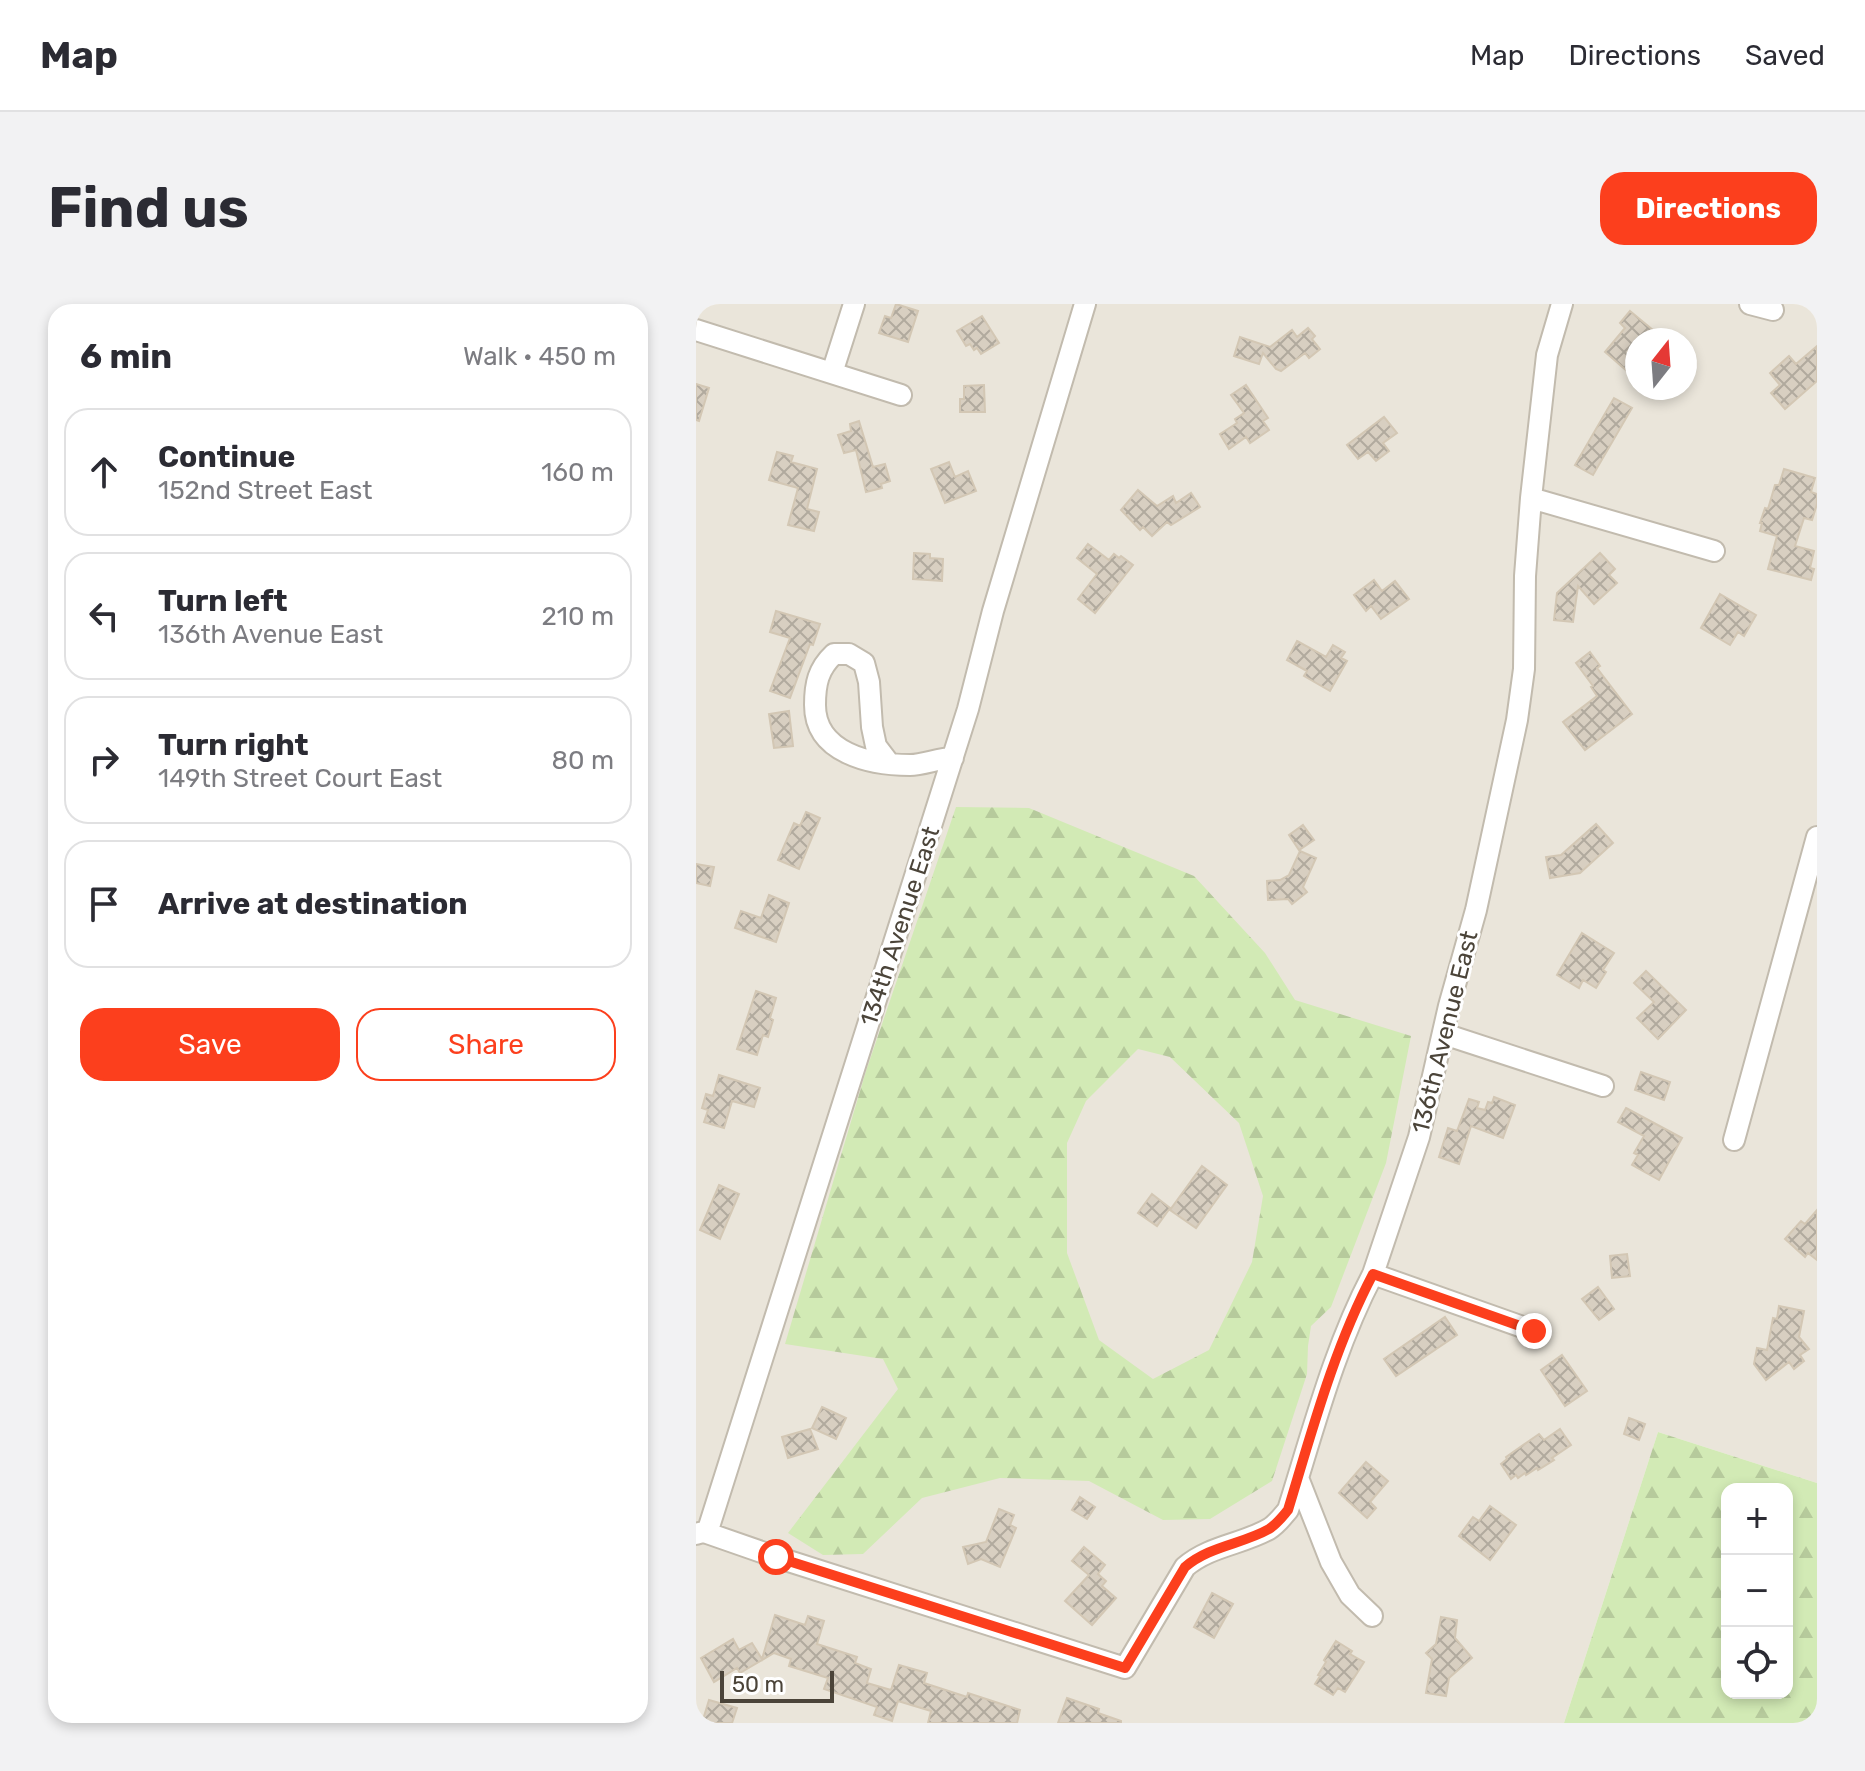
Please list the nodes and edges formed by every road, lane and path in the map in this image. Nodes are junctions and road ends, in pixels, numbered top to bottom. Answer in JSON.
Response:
{"nodes":[{"id":1,"x":854,"y":304,"type":"edge"},
{"id":2,"x":1085,"y":304,"type":"edge"},
{"id":3,"x":1562,"y":304,"type":"edge"},
{"id":4,"x":1750,"y":304,"type":"edge"},
{"id":5,"x":1773,"y":310,"type":"dead end"},
{"id":6,"x":696,"y":330,"type":"edge"},
{"id":7,"x":832,"y":373,"type":"junction"},
{"id":8,"x":901,"y":395,"type":"dead end"},
{"id":9,"x":1531,"y":498,"type":"junction"},
{"id":10,"x":1714,"y":551,"type":"dead end"},
{"id":11,"x":953,"y":758,"type":"junction"},
{"id":12,"x":889,"y":763,"type":"junction"},
{"id":13,"x":1817,"y":837,"type":"edge"},
{"id":14,"x":1444,"y":1034,"type":"junction"},
{"id":15,"x":1603,"y":1086,"type":"dead end"},
{"id":16,"x":1734,"y":1140,"type":"dead end"},
{"id":17,"x":1373,"y":1274,"type":"junction"},
{"id":18,"x":1534,"y":1331,"type":"dead end"},
{"id":19,"x":1298,"y":1478,"type":"junction"},
{"id":20,"x":702,"y":1534,"type":"edge"},
{"id":21,"x":1372,"y":1616,"type":"dead end"}],
"edges":[{"from":1,"to":7,"type":"street"},
{"from":2,"to":11,"type":"street","name":"134th Avenue East"},
{"from":3,"to":9,"type":"street","name":"136th Avenue East"},
{"from":4,"to":5,"type":"street"},
{"from":6,"to":7,"type":"street"},
{"from":7,"to":8,"type":"street"},
{"from":9,"to":10,"type":"street"},
{"from":9,"to":14,"type":"street","name":"136th Avenue East"},
{"from":11,"to":12,"type":"street"},
{"from":11,"to":20,"type":"street","name":"134th Avenue East"},
{"from":12,"to":12,"type":"street"},
{"from":13,"to":16,"type":"street"},
{"from":14,"to":15,"type":"street"},
{"from":14,"to":17,"type":"street","name":"136th Avenue East"},
{"from":17,"to":18,"type":"street"},
{"from":17,"to":19,"type":"street","name":"136th Avenue East"},
{"from":19,"to":20,"type":"street","name":"136th Avenue East"},
{"from":19,"to":21,"type":"street"}]}
